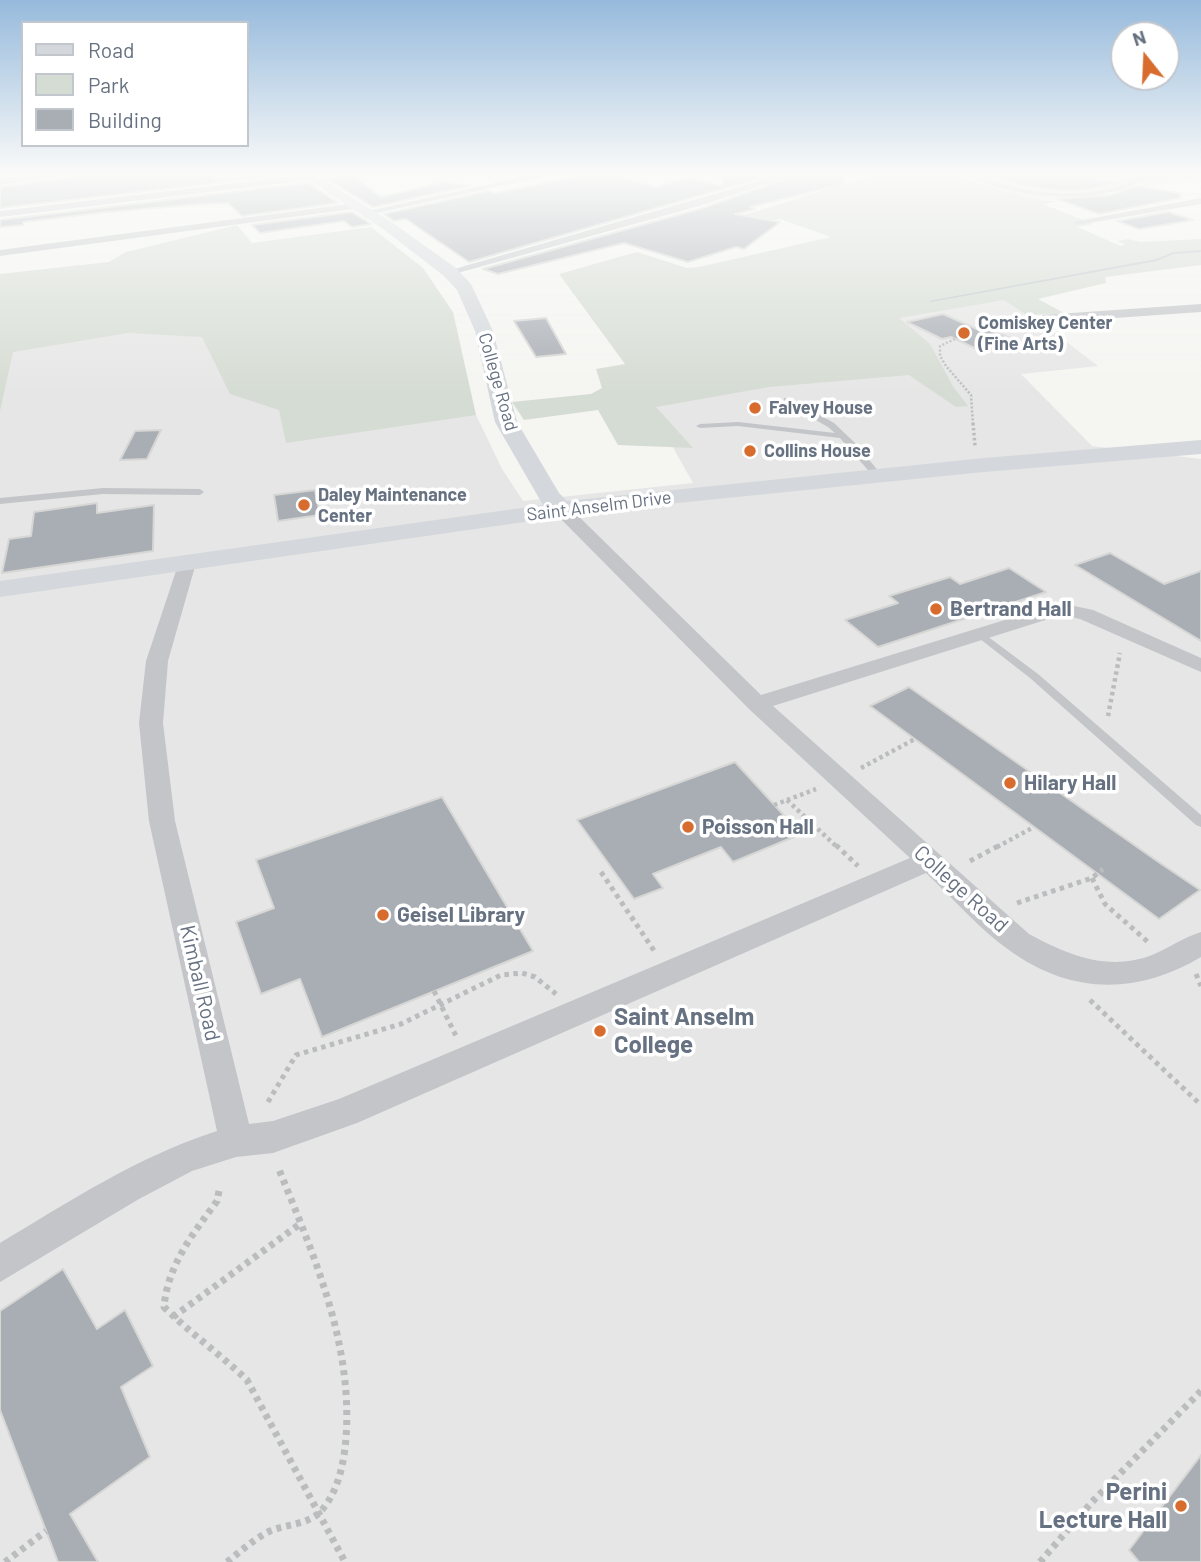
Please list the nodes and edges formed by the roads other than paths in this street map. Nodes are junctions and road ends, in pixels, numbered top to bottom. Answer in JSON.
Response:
{"nodes":[{"id":1,"x":42,"y":248,"type":"edge"},
{"id":2,"x":416,"y":248,"type":"edge"},
{"id":3,"x":537,"y":248,"type":"edge"},
{"id":4,"x":0,"y":253,"type":"edge"},
{"id":5,"x":450,"y":272,"type":"junction"},
{"id":6,"x":1201,"y":309,"type":"edge"},
{"id":7,"x":1044,"y":319,"type":"dead end"},
{"id":8,"x":787,"y":400,"type":"dead end"},
{"id":9,"x":700,"y":426,"type":"dead end"},
{"id":10,"x":842,"y":436,"type":"junction"},
{"id":11,"x":1201,"y":447,"type":"edge"},
{"id":12,"x":877,"y":475,"type":"junction"},
{"id":13,"x":200,"y":492,"type":"dead end"},
{"id":14,"x":0,"y":502,"type":"edge"},
{"id":15,"x":562,"y":510,"type":"junction"},
{"id":16,"x":187,"y":563,"type":"junction"},
{"id":17,"x":0,"y":589,"type":"edge"},
{"id":18,"x":979,"y":633,"type":"junction"},
{"id":19,"x":1201,"y":666,"type":"edge"},
{"id":20,"x":757,"y":704,"type":"junction"},
{"id":21,"x":1201,"y":822,"type":"edge"},
{"id":22,"x":937,"y":868,"type":"junction"},
{"id":23,"x":1201,"y":943,"type":"edge"},
{"id":24,"x":236,"y":1141,"type":"junction"},
{"id":25,"x":0,"y":1264,"type":"edge"}],
"edges":[{"from":1,"to":4,"type":"street"},
{"from":2,"to":5,"type":"street","name":"College Road"},
{"from":3,"to":5,"type":"street"},
{"from":5,"to":15,"type":"street","name":"College Road"},
{"from":6,"to":7,"type":"street"},
{"from":8,"to":10,"type":"lane"},
{"from":9,"to":10,"type":"lane"},
{"from":10,"to":12,"type":"lane"},
{"from":11,"to":12,"type":"street","name":"Saint Anselm Drive"},
{"from":12,"to":15,"type":"street","name":"Saint Anselm Drive"},
{"from":13,"to":14,"type":"lane"},
{"from":15,"to":16,"type":"street","name":"Saint Anselm Drive"},
{"from":15,"to":20,"type":"street","name":"College Road"},
{"from":16,"to":17,"type":"street","name":"Saint Anselm Drive"},
{"from":16,"to":24,"type":"street","name":"Kimball Road"},
{"from":18,"to":19,"type":"street"},
{"from":18,"to":20,"type":"street"},
{"from":18,"to":21,"type":"lane"},
{"from":20,"to":22,"type":"street","name":"College Road"},
{"from":22,"to":23,"type":"street","name":"College Road"},
{"from":22,"to":24,"type":"street"},
{"from":24,"to":25,"type":"street"}]}
